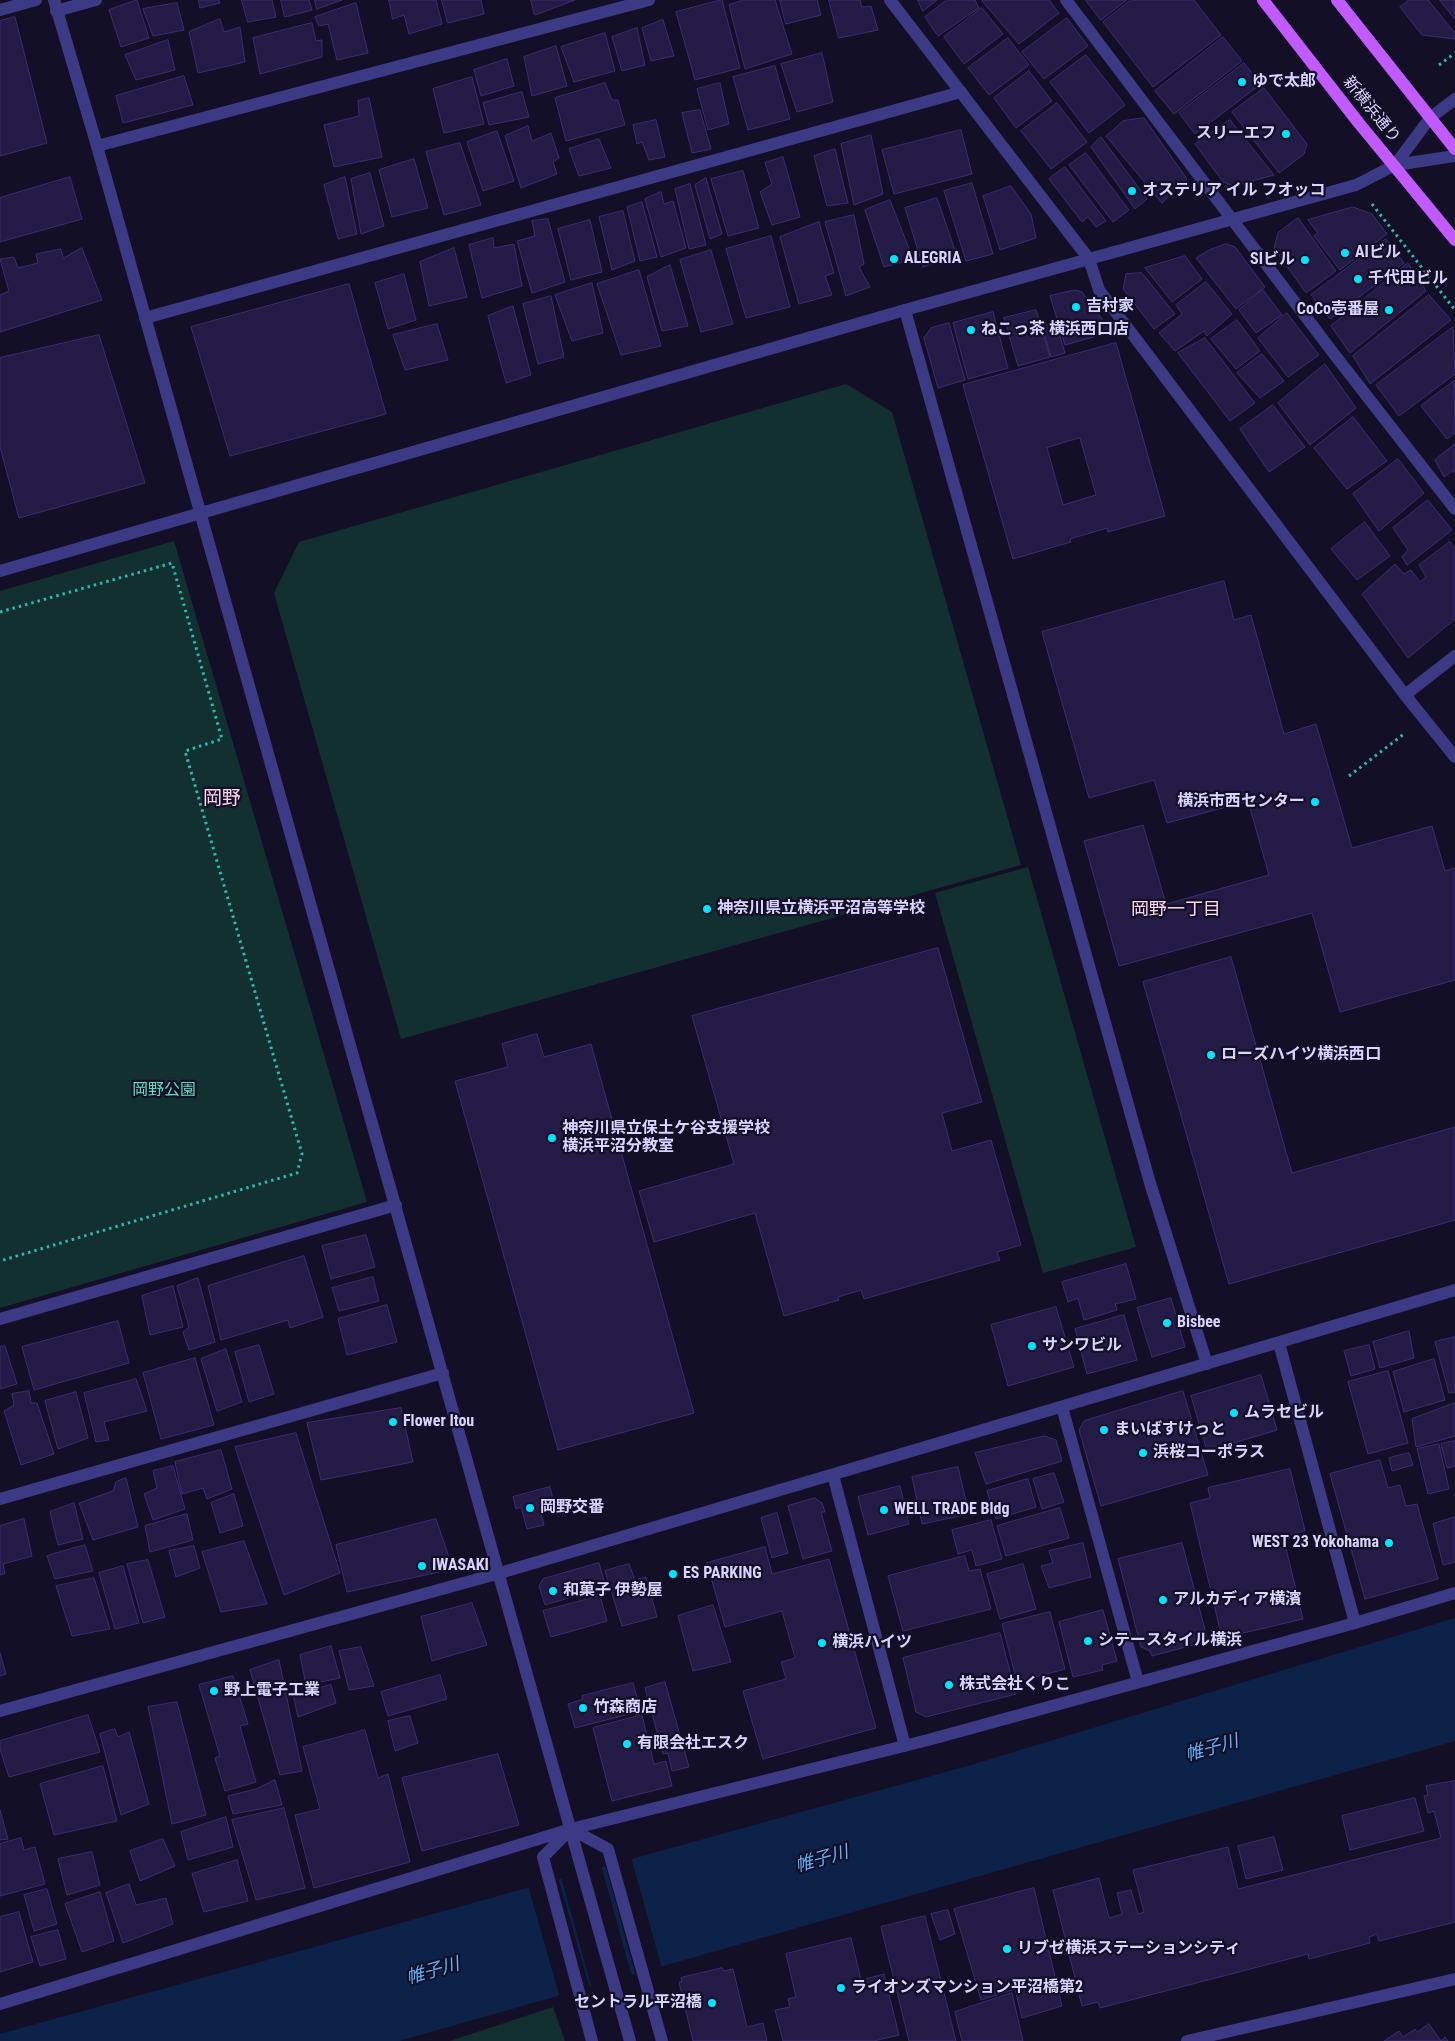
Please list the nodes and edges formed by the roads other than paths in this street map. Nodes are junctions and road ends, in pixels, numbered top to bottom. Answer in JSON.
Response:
{"nodes":[{"id":1,"x":36,"y":0,"type":"edge"},
{"id":2,"x":96,"y":0,"type":"edge"},
{"id":3,"x":649,"y":0,"type":"edge"},
{"id":4,"x":890,"y":0,"type":"edge"},
{"id":5,"x":1066,"y":0,"type":"edge"},
{"id":6,"x":1263,"y":0,"type":"edge"},
{"id":7,"x":1337,"y":0,"type":"edge"},
{"id":8,"x":55,"y":5,"type":"edge"},
{"id":9,"x":0,"y":10,"type":"edge"},
{"id":10,"x":961,"y":92,"type":"junction"},
{"id":11,"x":1455,"y":99,"type":"edge"},
{"id":12,"x":1430,"y":118,"type":"junction"},
{"id":13,"x":97,"y":146,"type":"junction"},
{"id":14,"x":1455,"y":149,"type":"edge"},
{"id":15,"x":1455,"y":156,"type":"edge"},
{"id":16,"x":1395,"y":165,"type":"junction"},
{"id":17,"x":1231,"y":219,"type":"junction"},
{"id":18,"x":1455,"y":240,"type":"edge"},
{"id":19,"x":1089,"y":259,"type":"junction"},
{"id":20,"x":905,"y":310,"type":"junction"},
{"id":21,"x":145,"y":318,"type":"junction"},
{"id":22,"x":1455,"y":509,"type":"edge"},
{"id":23,"x":200,"y":513,"type":"junction"},
{"id":24,"x":0,"y":571,"type":"edge"},
{"id":25,"x":1455,"y":656,"type":"edge"},
{"id":26,"x":1405,"y":694,"type":"junction"},
{"id":27,"x":1455,"y":757,"type":"edge"},
{"id":28,"x":396,"y":1205,"type":"junction"},
{"id":29,"x":1455,"y":1290,"type":"edge"},
{"id":30,"x":0,"y":1319,"type":"edge"},
{"id":31,"x":1279,"y":1343,"type":"junction"},
{"id":32,"x":1207,"y":1364,"type":"junction"},
{"id":33,"x":443,"y":1373,"type":"junction"},
{"id":34,"x":1062,"y":1407,"type":"junction"},
{"id":35,"x":833,"y":1475,"type":"junction"},
{"id":36,"x":0,"y":1499,"type":"edge"},
{"id":37,"x":500,"y":1573,"type":"junction"},
{"id":38,"x":1455,"y":1593,"type":"edge"},
{"id":39,"x":1354,"y":1623,"type":"junction"},
{"id":40,"x":1138,"y":1682,"type":"junction"},
{"id":41,"x":0,"y":1711,"type":"edge"},
{"id":42,"x":905,"y":1746,"type":"junction"},
{"id":43,"x":571,"y":1829,"type":"junction"},
{"id":44,"x":1455,"y":1979,"type":"edge"},
{"id":45,"x":0,"y":2004,"type":"edge"},
{"id":46,"x":592,"y":2041,"type":"edge"},
{"id":47,"x":630,"y":2041,"type":"edge"},
{"id":48,"x":662,"y":2041,"type":"edge"},
{"id":49,"x":1187,"y":2041,"type":"edge"}],
"edges":[{"from":1,"to":9,"type":"street"},
{"from":2,"to":8,"type":"street"},
{"from":3,"to":13,"type":"street"},
{"from":4,"to":10,"type":"street"},
{"from":5,"to":17,"type":"street"},
{"from":6,"to":16,"type":"main road","name":"新横浜通り"},
{"from":7,"to":12,"type":"main road"},
{"from":8,"to":13,"type":"street"},
{"from":10,"to":19,"type":"street"},
{"from":10,"to":21,"type":"street"},
{"from":11,"to":12,"type":"street"},
{"from":12,"to":14,"type":"main road"},
{"from":12,"to":16,"type":"street"},
{"from":13,"to":21,"type":"street"},
{"from":15,"to":16,"type":"street"},
{"from":16,"to":17,"type":"street"},
{"from":16,"to":18,"type":"main road","name":"新横浜通り"},
{"from":17,"to":19,"type":"street"},
{"from":17,"to":22,"type":"street"},
{"from":19,"to":20,"type":"street"},
{"from":19,"to":26,"type":"street"},
{"from":20,"to":23,"type":"street"},
{"from":20,"to":32,"type":"street"},
{"from":21,"to":23,"type":"street"},
{"from":23,"to":24,"type":"street"},
{"from":23,"to":28,"type":"street"},
{"from":25,"to":26,"type":"street"},
{"from":26,"to":27,"type":"street"},
{"from":28,"to":30,"type":"street"},
{"from":28,"to":33,"type":"street"},
{"from":29,"to":31,"type":"street"},
{"from":31,"to":32,"type":"street"},
{"from":31,"to":39,"type":"street"},
{"from":32,"to":34,"type":"street"},
{"from":33,"to":36,"type":"street"},
{"from":33,"to":37,"type":"street"},
{"from":34,"to":35,"type":"street"},
{"from":34,"to":40,"type":"street"},
{"from":35,"to":37,"type":"street"},
{"from":35,"to":42,"type":"street"},
{"from":37,"to":41,"type":"street"},
{"from":37,"to":43,"type":"street"},
{"from":38,"to":39,"type":"street"},
{"from":39,"to":40,"type":"street"},
{"from":40,"to":42,"type":"street"},
{"from":42,"to":43,"type":"street"},
{"from":43,"to":45,"type":"street"},
{"from":43,"to":46,"type":"street"},
{"from":43,"to":47,"type":"street"},
{"from":43,"to":48,"type":"street"},
{"from":44,"to":49,"type":"street"}]}
